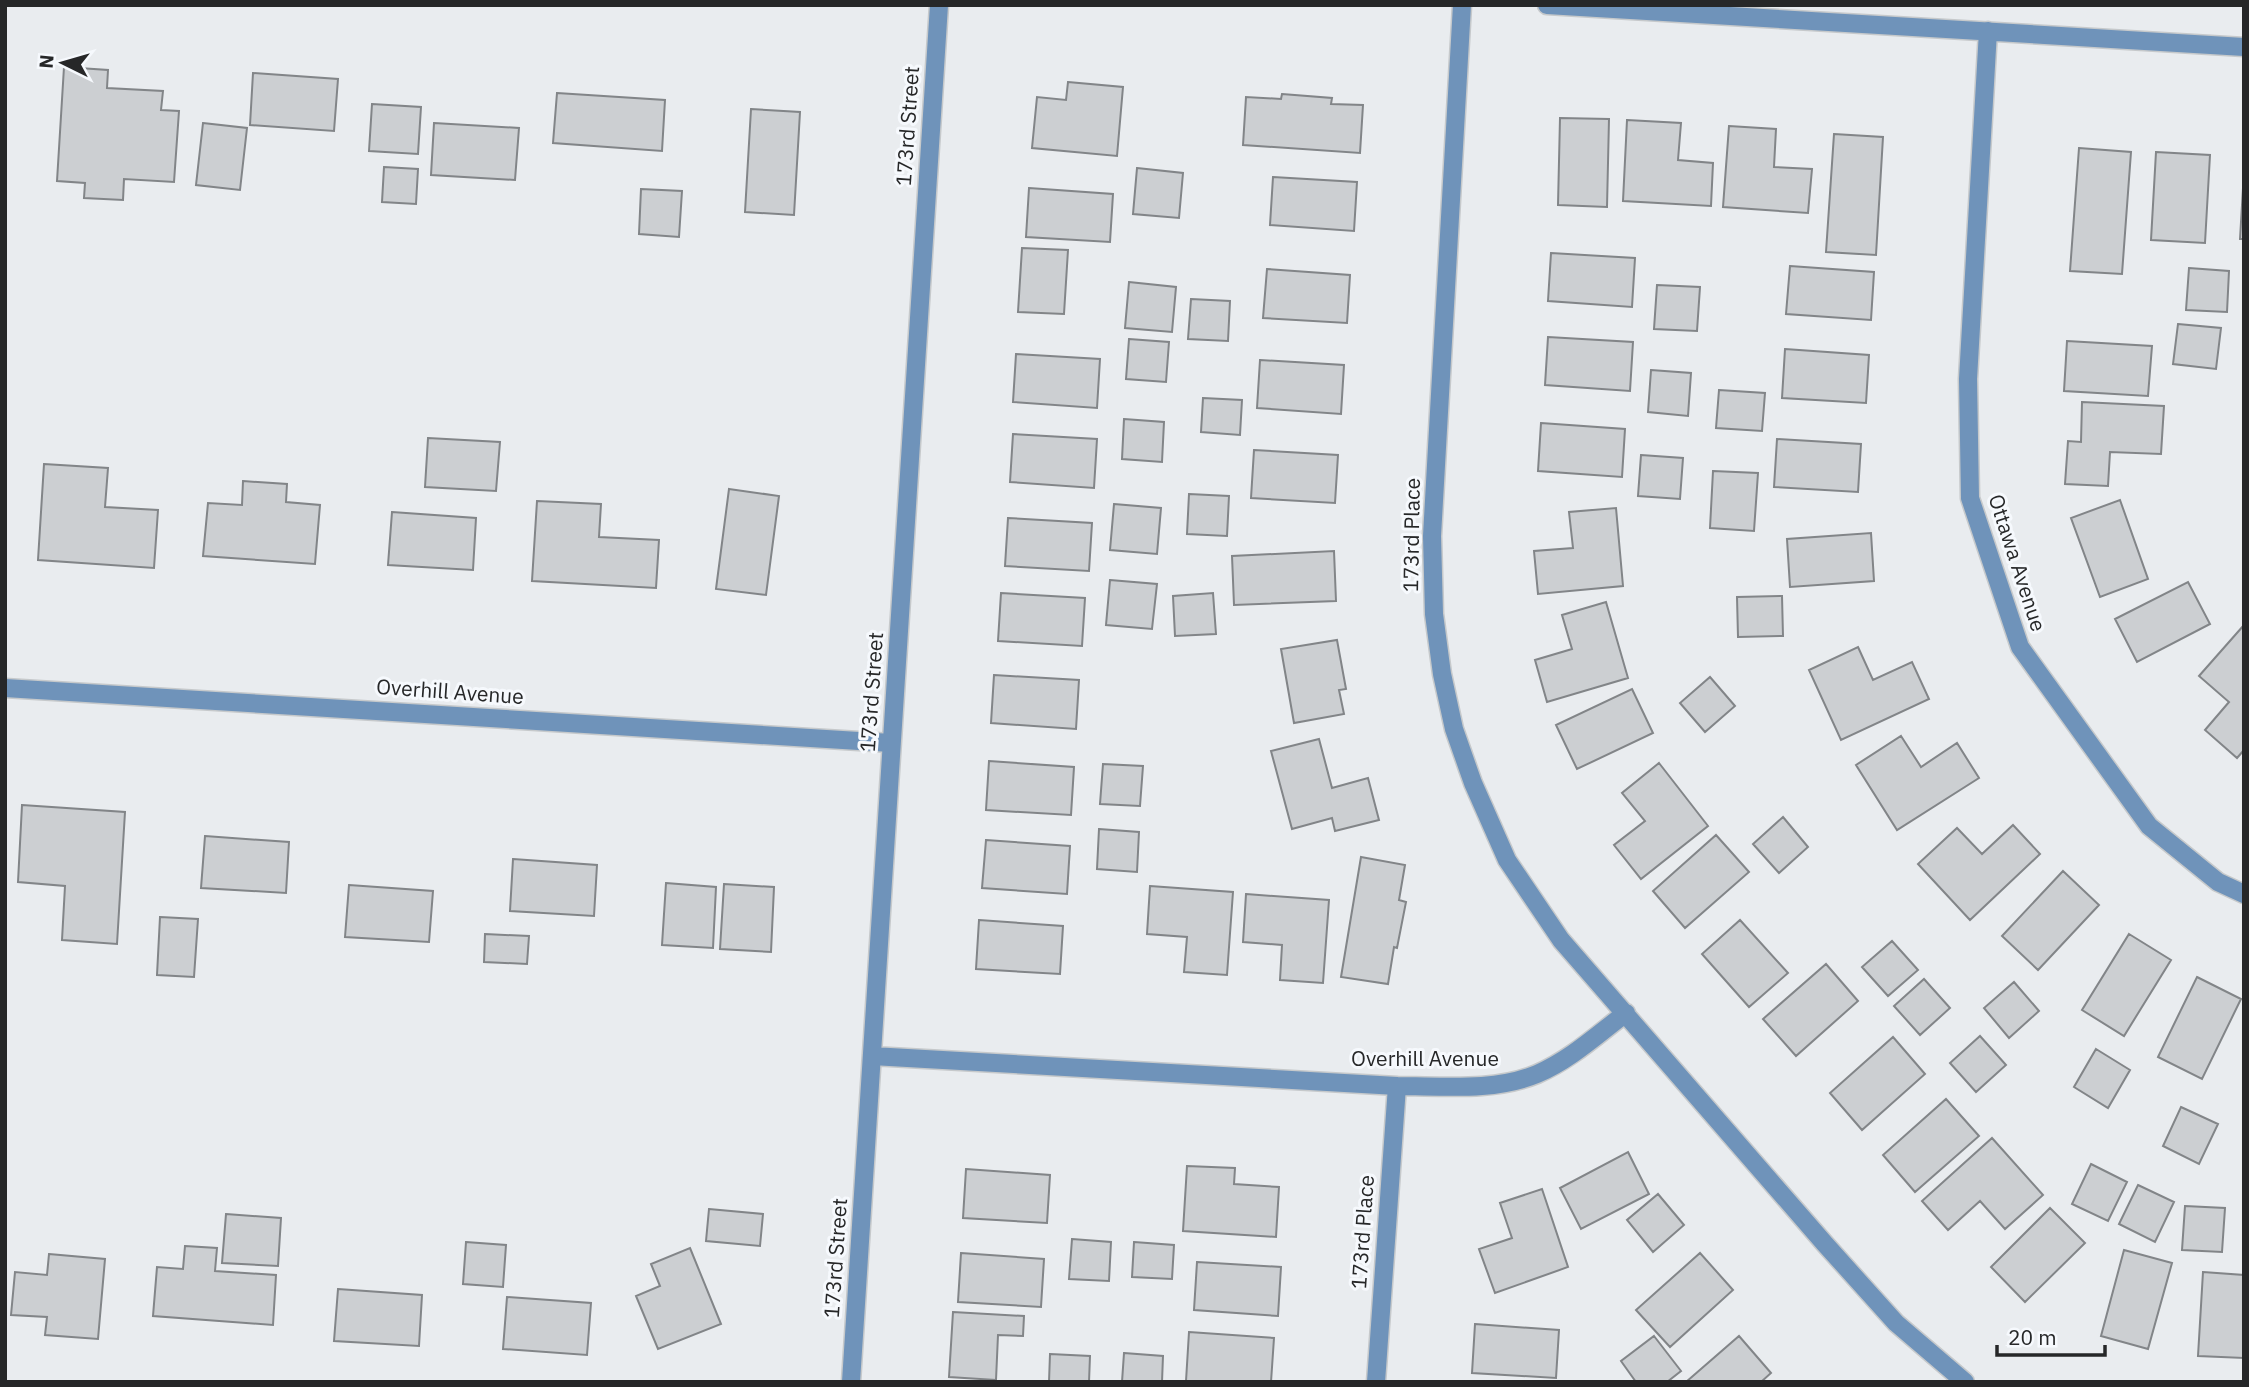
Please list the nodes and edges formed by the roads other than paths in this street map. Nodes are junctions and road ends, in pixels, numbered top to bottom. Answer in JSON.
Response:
{"nodes":[{"id":1,"x":939,"y":5,"type":"edge"},
{"id":2,"x":1462,"y":5,"type":"edge"},
{"id":3,"x":1547,"y":5,"type":"edge"},
{"id":4,"x":1988,"y":31,"type":"junction"},
{"id":5,"x":2244,"y":47,"type":"edge"},
{"id":6,"x":5,"y":688,"type":"edge"},
{"id":7,"x":891,"y":743,"type":"junction"},
{"id":8,"x":2244,"y":894,"type":"edge"},
{"id":9,"x":1626,"y":1013,"type":"junction"},
{"id":10,"x":872,"y":1056,"type":"junction"},
{"id":11,"x":1397,"y":1086,"type":"junction"},
{"id":12,"x":851,"y":1382,"type":"edge"},
{"id":13,"x":1376,"y":1382,"type":"edge"},
{"id":14,"x":1965,"y":1382,"type":"edge"}],
"edges":[{"from":1,"to":7,"type":"street","name":"173rd Street"},
{"from":2,"to":9,"type":"street","name":"173rd Place"},
{"from":3,"to":4,"type":"street"},
{"from":4,"to":5,"type":"street"},
{"from":4,"to":8,"type":"street","name":"Ottawa Avenue"},
{"from":6,"to":7,"type":"street","name":"Overhill Avenue"},
{"from":7,"to":10,"type":"street","name":"173rd Street"},
{"from":9,"to":11,"type":"street","name":"Overhill Avenue"},
{"from":9,"to":14,"type":"street"},
{"from":10,"to":11,"type":"street","name":"Overhill Avenue"},
{"from":10,"to":12,"type":"street","name":"173rd Street"},
{"from":11,"to":13,"type":"street","name":"173rd Place"}]}
